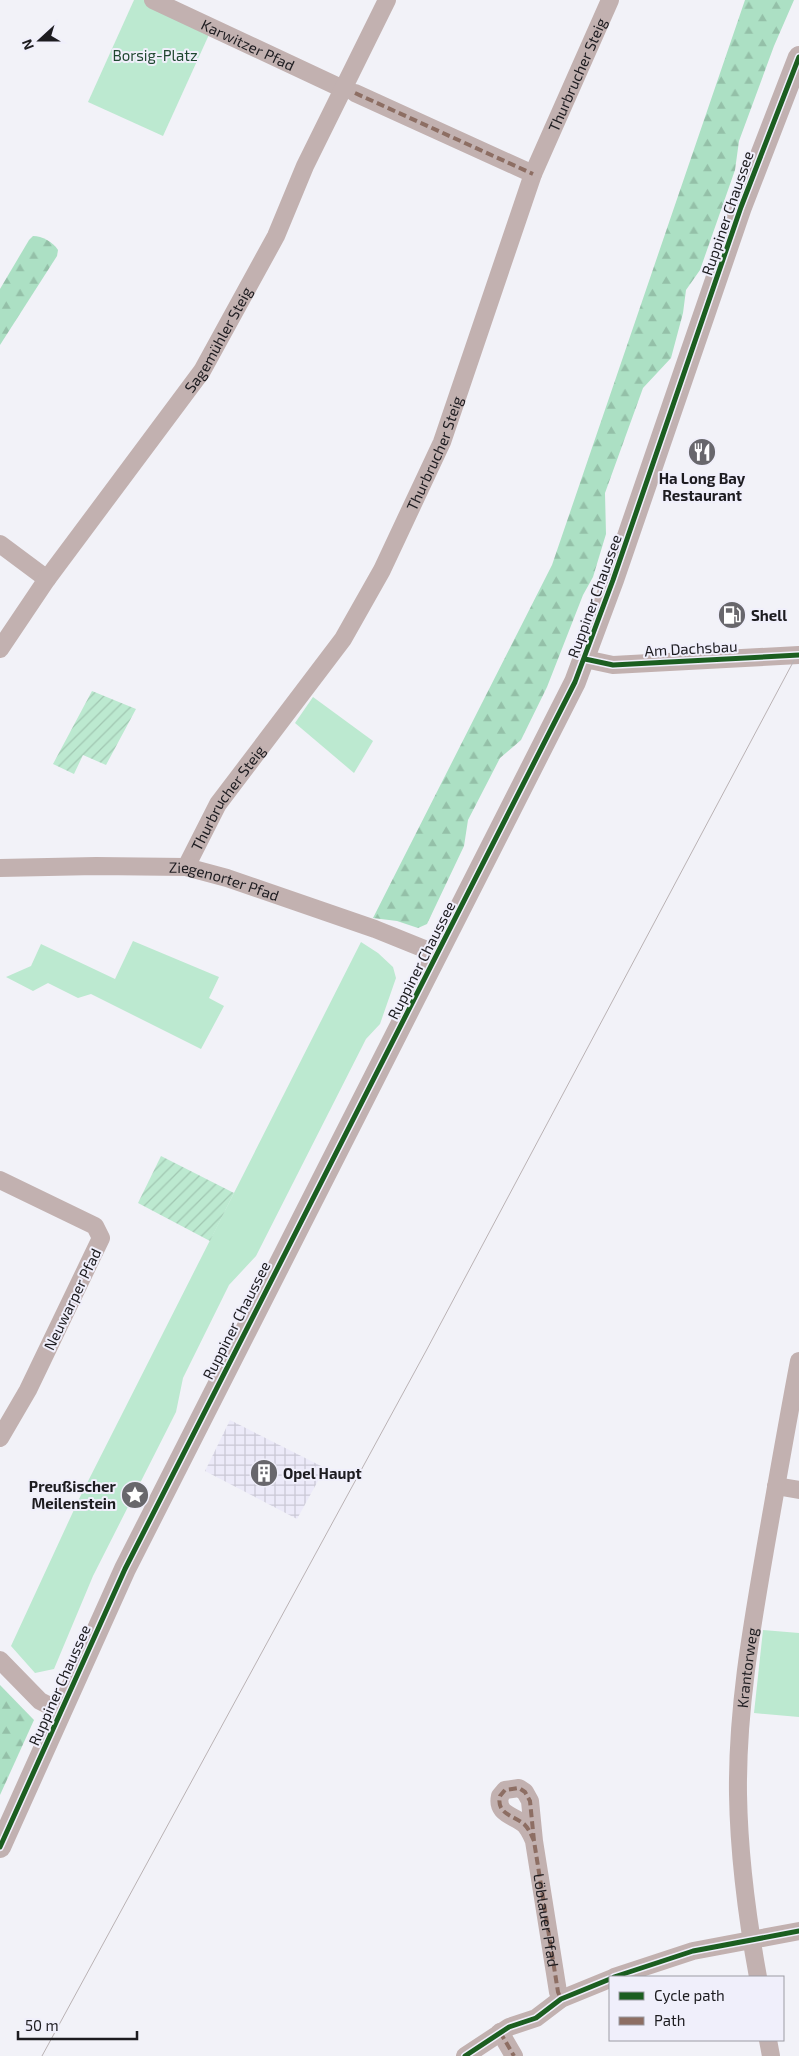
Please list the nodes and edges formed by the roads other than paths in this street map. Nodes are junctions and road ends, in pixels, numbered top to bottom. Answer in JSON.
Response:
{"nodes":[{"id":1,"x":153,"y":0,"type":"edge"},
{"id":2,"x":387,"y":0,"type":"edge"},
{"id":3,"x":610,"y":0,"type":"edge"},
{"id":4,"x":176,"y":5,"type":"edge"},
{"id":5,"x":799,"y":57,"type":"edge"},
{"id":6,"x":349,"y":91,"type":"junction"},
{"id":7,"x":533,"y":174,"type":"junction"},
{"id":8,"x":0,"y":544,"type":"edge"},
{"id":9,"x":47,"y":578,"type":"junction"},
{"id":10,"x":0,"y":649,"type":"edge"},
{"id":11,"x":799,"y":655,"type":"edge"},
{"id":12,"x":585,"y":659,"type":"junction"},
{"id":13,"x":186,"y":867,"type":"junction"},
{"id":14,"x":0,"y":868,"type":"edge"},
{"id":15,"x":437,"y":954,"type":"junction"},
{"id":16,"x":0,"y":1180,"type":"edge"},
{"id":17,"x":799,"y":1361,"type":"edge"},
{"id":18,"x":0,"y":1438,"type":"edge"},
{"id":19,"x":776,"y":1486,"type":"junction"},
{"id":20,"x":799,"y":1490,"type":"edge"},
{"id":21,"x":0,"y":1660,"type":"edge"},
{"id":22,"x":60,"y":1711,"type":"junction"},
{"id":23,"x":534,"y":1841,"type":"dead end"},
{"id":24,"x":0,"y":1847,"type":"edge"},
{"id":25,"x":799,"y":1931,"type":"edge"},
{"id":26,"x":751,"y":1939,"type":"junction"},
{"id":27,"x":617,"y":1976,"type":"edge"},
{"id":28,"x":758,"y":1976,"type":"edge"},
{"id":29,"x":609,"y":1979,"type":"edge"},
{"id":30,"x":561,"y":1998,"type":"junction"},
{"id":31,"x":500,"y":2032,"type":"junction"},
{"id":32,"x":768,"y":2041,"type":"edge"},
{"id":33,"x":465,"y":2056,"type":"edge"},
{"id":34,"x":514,"y":2056,"type":"edge"},
{"id":35,"x":771,"y":2056,"type":"edge"}],
"edges":[{"from":1,"to":4,"type":"street","name":"Karwitzer Pfad"},
{"from":2,"to":6,"type":"street","name":"Sagemühler Steig"},
{"from":3,"to":7,"type":"street","name":"Thurbrucher Steig"},
{"from":4,"to":6,"type":"street","name":"Karwitzer Pfad"},
{"from":5,"to":12,"type":"main road","name":"Ruppiner Chaussee"},
{"from":6,"to":7,"type":"street","name":"Karwitzer Pfad"},
{"from":6,"to":9,"type":"street","name":"Sagemühler Steig"},
{"from":7,"to":13,"type":"street","name":"Thurbrucher Steig"},
{"from":8,"to":9,"type":"street"},
{"from":9,"to":10,"type":"street","name":"Sagemühler Steig"},
{"from":11,"to":12,"type":"street","name":"Am Dachsbau"},
{"from":12,"to":15,"type":"main road","name":"Ruppiner Chaussee"},
{"from":13,"to":14,"type":"street","name":"Ziegenorter Pfad"},
{"from":13,"to":15,"type":"street","name":"Ziegenorter Pfad"},
{"from":15,"to":22,"type":"main road","name":"Ruppiner Chaussee"},
{"from":16,"to":18,"type":"street","name":"Neuwarper Pfad"},
{"from":17,"to":19,"type":"street","name":"Krantorweg"},
{"from":19,"to":20,"type":"street"},
{"from":19,"to":26,"type":"street","name":"Krantorweg"},
{"from":21,"to":22,"type":"street"},
{"from":22,"to":24,"type":"main road","name":"Ruppiner Chaussee"},
{"from":23,"to":30,"type":"street","name":"Löblauer Pfad"},
{"from":25,"to":26,"type":"street"},
{"from":26,"to":27,"type":"street"},
{"from":26,"to":28,"type":"street","name":"Krantorweg"},
{"from":29,"to":30,"type":"street"},
{"from":30,"to":31,"type":"street"},
{"from":31,"to":33,"type":"street"},
{"from":31,"to":34,"type":"street"},
{"from":32,"to":35,"type":"street"}]}
